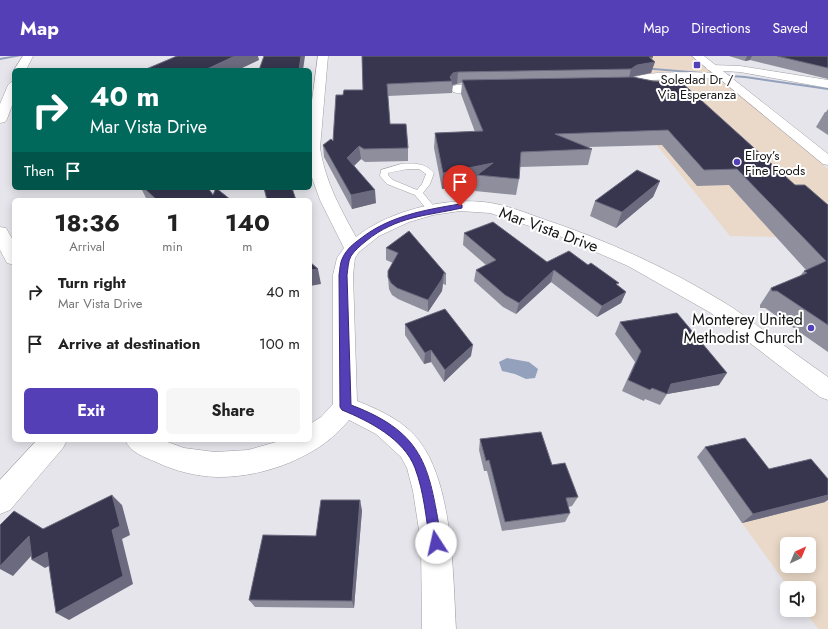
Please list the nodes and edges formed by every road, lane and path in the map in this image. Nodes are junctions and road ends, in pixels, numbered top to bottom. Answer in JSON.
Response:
{"nodes":[{"id":1,"x":28,"y":56,"type":"edge"},
{"id":2,"x":323,"y":56,"type":"edge"},
{"id":3,"x":697,"y":56,"type":"edge"},
{"id":4,"x":21,"y":68,"type":"edge"},
{"id":5,"x":712,"y":68,"type":"junction"},
{"id":6,"x":677,"y":76,"type":"junction"},
{"id":7,"x":721,"y":76,"type":"junction"},
{"id":8,"x":631,"y":84,"type":"junction"},
{"id":9,"x":828,"y":84,"type":"edge"},
{"id":10,"x":602,"y":85,"type":"edge"},
{"id":11,"x":735,"y":87,"type":"junction"},
{"id":12,"x":500,"y":88,"type":"edge"},
{"id":13,"x":697,"y":88,"type":"dead end"},
{"id":14,"x":710,"y":88,"type":"dead end"},
{"id":15,"x":457,"y":89,"type":"dead end"},
{"id":16,"x":12,"y":90,"type":"edge"},
{"id":17,"x":646,"y":90,"type":"edge"},
{"id":18,"x":0,"y":119,"type":"edge"},
{"id":19,"x":828,"y":161,"type":"edge"},
{"id":20,"x":418,"y":193,"type":"junction"},
{"id":21,"x":432,"y":210,"type":"junction"},
{"id":22,"x":0,"y":232,"type":"edge"},
{"id":23,"x":353,"y":248,"type":"junction"},
{"id":24,"x":12,"y":255,"type":"edge"},
{"id":25,"x":828,"y":390,"type":"edge"},
{"id":26,"x":346,"y":407,"type":"junction"},
{"id":27,"x":312,"y":437,"type":"edge"},
{"id":28,"x":52,"y":442,"type":"edge"},
{"id":29,"x":141,"y":442,"type":"edge"},
{"id":30,"x":303,"y":442,"type":"edge"},
{"id":31,"x":0,"y":500,"type":"edge"},
{"id":32,"x":439,"y":629,"type":"edge"}],
"edges":[{"from":1,"to":4,"type":"street"},
{"from":2,"to":23,"type":"street"},
{"from":3,"to":5,"type":"street"},
{"from":5,"to":7,"type":"street"},
{"from":5,"to":9,"type":"street"},
{"from":6,"to":7,"type":"street"},
{"from":6,"to":8,"type":"street"},
{"from":6,"to":13,"type":"street"},
{"from":7,"to":11,"type":"street"},
{"from":8,"to":10,"type":"street"},
{"from":8,"to":17,"type":"street"},
{"from":11,"to":14,"type":"street"},
{"from":11,"to":19,"type":"street"},
{"from":12,"to":15,"type":"street"},
{"from":16,"to":18,"type":"street"},
{"from":20,"to":20,"type":"lane"},
{"from":20,"to":21,"type":"lane"},
{"from":21,"to":23,"type":"street","name":"Mar Vista Drive"},
{"from":21,"to":25,"type":"street","name":"Mar Vista Drive"},
{"from":22,"to":24,"type":"street"},
{"from":23,"to":26,"type":"street","name":"Mar Vista Drive"},
{"from":26,"to":27,"type":"street"},
{"from":26,"to":32,"type":"street"},
{"from":28,"to":31,"type":"street"},
{"from":29,"to":30,"type":"street"}]}
